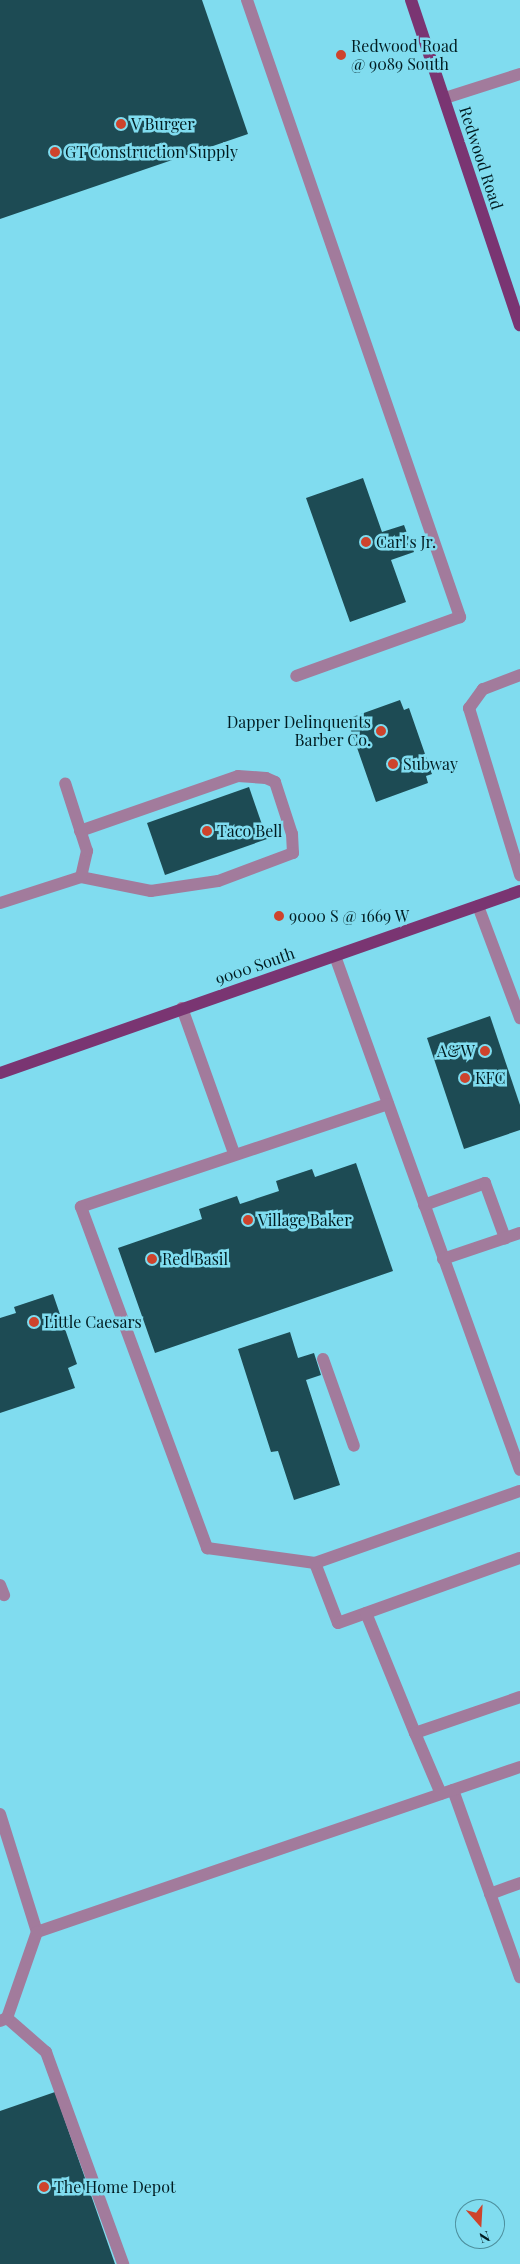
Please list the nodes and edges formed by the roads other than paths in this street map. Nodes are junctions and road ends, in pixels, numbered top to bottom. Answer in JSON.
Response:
{"nodes":[{"id":1,"x":247,"y":0,"type":"edge"},
{"id":2,"x":412,"y":0,"type":"edge"},
{"id":3,"x":520,"y":74,"type":"edge"},
{"id":4,"x":445,"y":98,"type":"junction"},
{"id":5,"x":516,"y":302,"type":"edge"},
{"id":6,"x":520,"y":325,"type":"edge"},
{"id":7,"x":520,"y":674,"type":"edge"},
{"id":8,"x":296,"y":676,"type":"dead end"},
{"id":9,"x":65,"y":783,"type":"dead end"},
{"id":10,"x":80,"y":831,"type":"junction"},
{"id":11,"x":520,"y":875,"type":"edge"},
{"id":12,"x":81,"y":877,"type":"junction"},
{"id":13,"x":520,"y":891,"type":"edge"},
{"id":14,"x":0,"y":903,"type":"edge"},
{"id":15,"x":478,"y":906,"type":"junction"},
{"id":16,"x":335,"y":956,"type":"junction"},
{"id":17,"x":182,"y":1008,"type":"junction"},
{"id":18,"x":520,"y":1018,"type":"edge"},
{"id":19,"x":0,"y":1073,"type":"edge"},
{"id":20,"x":388,"y":1104,"type":"junction"},
{"id":21,"x":234,"y":1153,"type":"junction"},
{"id":22,"x":424,"y":1205,"type":"junction"},
{"id":23,"x":520,"y":1233,"type":"edge"},
{"id":24,"x":505,"y":1238,"type":"junction"},
{"id":25,"x":443,"y":1259,"type":"junction"},
{"id":26,"x":323,"y":1360,"type":"dead end"},
{"id":27,"x":354,"y":1446,"type":"dead end"},
{"id":28,"x":520,"y":1470,"type":"edge"},
{"id":29,"x":520,"y":1491,"type":"edge"},
{"id":30,"x":520,"y":1558,"type":"edge"},
{"id":31,"x":315,"y":1563,"type":"junction"},
{"id":32,"x":366,"y":1613,"type":"junction"},
{"id":33,"x":520,"y":1697,"type":"edge"},
{"id":34,"x":415,"y":1734,"type":"junction"},
{"id":35,"x":520,"y":1766,"type":"edge"},
{"id":36,"x":453,"y":1790,"type":"junction"},
{"id":37,"x":441,"y":1794,"type":"junction"},
{"id":38,"x":0,"y":1814,"type":"edge"},
{"id":39,"x":520,"y":1884,"type":"edge"},
{"id":40,"x":490,"y":1894,"type":"junction"},
{"id":41,"x":37,"y":1932,"type":"junction"},
{"id":42,"x":520,"y":1978,"type":"edge"},
{"id":43,"x":3,"y":2020,"type":"edge"},
{"id":44,"x":123,"y":2264,"type":"edge"}],
"edges":[{"from":1,"to":8,"type":"lane"},
{"from":2,"to":4,"type":"main road","name":"Redwood Road"},
{"from":3,"to":4,"type":"lane"},
{"from":4,"to":5,"type":"main road","name":"Redwood Road"},
{"from":5,"to":6,"type":"main road","name":"Redwood Road"},
{"from":7,"to":11,"type":"lane"},
{"from":9,"to":10,"type":"lane"},
{"from":10,"to":12,"type":"lane"},
{"from":10,"to":12,"type":"lane"},
{"from":12,"to":14,"type":"lane"},
{"from":13,"to":15,"type":"main road","name":"9000 South"},
{"from":15,"to":16,"type":"main road","name":"9000 South"},
{"from":15,"to":18,"type":"lane"},
{"from":16,"to":17,"type":"main road","name":"9000 South"},
{"from":16,"to":20,"type":"lane"},
{"from":17,"to":19,"type":"main road","name":"9000 South"},
{"from":17,"to":21,"type":"lane"},
{"from":20,"to":21,"type":"lane"},
{"from":20,"to":22,"type":"lane"},
{"from":21,"to":31,"type":"lane"},
{"from":22,"to":24,"type":"lane"},
{"from":22,"to":25,"type":"lane"},
{"from":23,"to":24,"type":"lane"},
{"from":24,"to":25,"type":"lane"},
{"from":25,"to":28,"type":"lane"},
{"from":26,"to":27,"type":"lane"},
{"from":29,"to":31,"type":"lane"},
{"from":30,"to":32,"type":"lane"},
{"from":31,"to":32,"type":"lane"},
{"from":32,"to":34,"type":"lane"},
{"from":33,"to":34,"type":"lane"},
{"from":34,"to":37,"type":"lane"},
{"from":35,"to":36,"type":"lane"},
{"from":36,"to":37,"type":"lane"},
{"from":36,"to":40,"type":"lane"},
{"from":37,"to":41,"type":"lane"},
{"from":38,"to":41,"type":"lane"},
{"from":39,"to":40,"type":"lane"},
{"from":40,"to":42,"type":"lane"},
{"from":41,"to":43,"type":"lane"},
{"from":43,"to":44,"type":"lane"}]}
